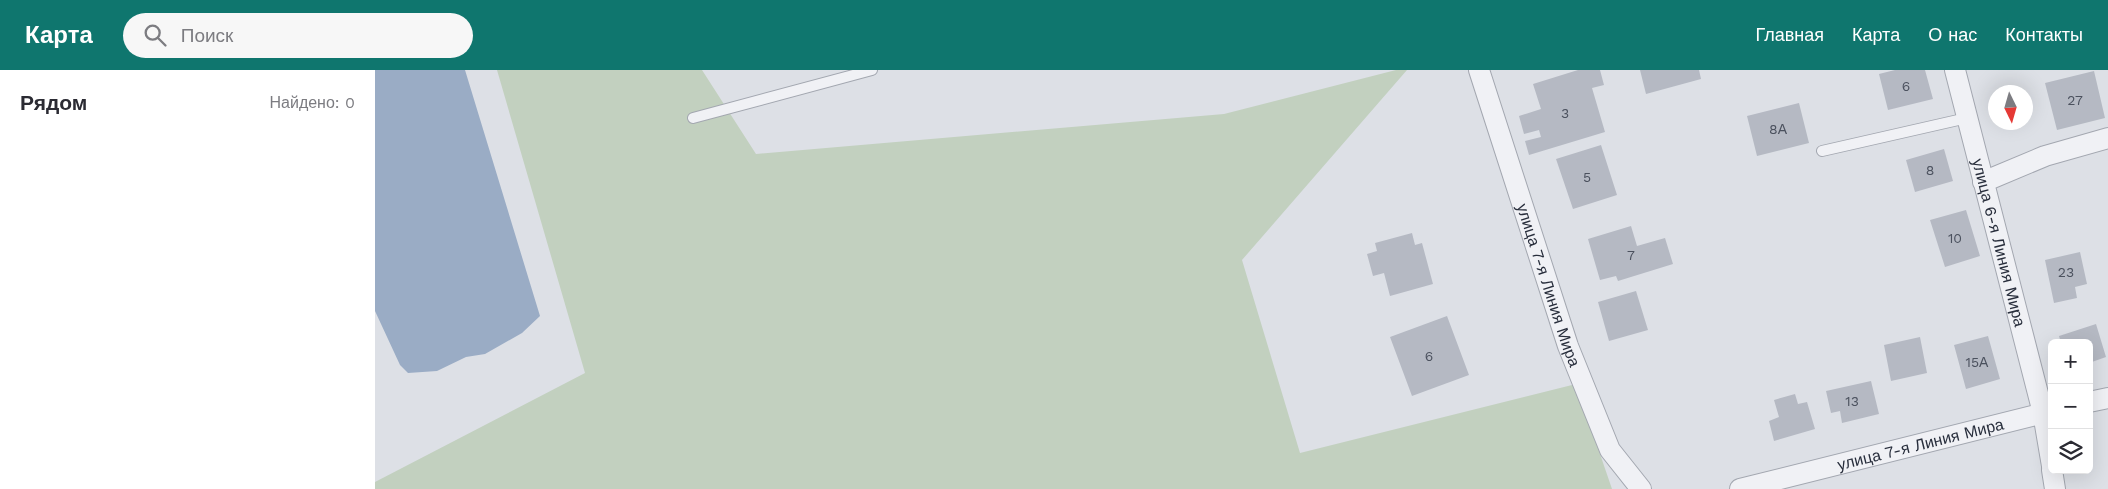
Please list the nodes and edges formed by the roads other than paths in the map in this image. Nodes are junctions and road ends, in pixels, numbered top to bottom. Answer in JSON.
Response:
{"nodes":[{"id":1,"x":872,"y":70,"type":"edge"},
{"id":2,"x":1479,"y":70,"type":"edge"},
{"id":3,"x":1955,"y":70,"type":"edge"},
{"id":4,"x":693,"y":118,"type":"dead end"},
{"id":5,"x":1967,"y":118,"type":"junction"},
{"id":6,"x":2108,"y":138,"type":"edge"},
{"id":7,"x":1822,"y":151,"type":"dead end"},
{"id":8,"x":1983,"y":182,"type":"junction"},
{"id":9,"x":2108,"y":398,"type":"edge"},
{"id":10,"x":2093,"y":401,"type":"edge"},
{"id":11,"x":2047,"y":412,"type":"edge"},
{"id":12,"x":2049,"y":429,"type":"edge"},
{"id":13,"x":2053,"y":474,"type":"edge"},
{"id":14,"x":1641,"y":489,"type":"edge"},
{"id":15,"x":1740,"y":489,"type":"edge"},
{"id":16,"x":2055,"y":489,"type":"edge"}],
"edges":[{"from":1,"to":4,"type":"lane"},
{"from":2,"to":14,"type":"street","name":"улица 7-я Линия Мира"},
{"from":3,"to":5,"type":"street","name":"улица 6-я Линия Мира"},
{"from":5,"to":7,"type":"lane"},
{"from":5,"to":8,"type":"street","name":"улица 6-я Линия Мира"},
{"from":6,"to":8,"type":"street"},
{"from":8,"to":11,"type":"street","name":"улица 6-я Линия Мира"},
{"from":9,"to":10,"type":"street"},
{"from":11,"to":12,"type":"street","name":"улица 6-я Линия Мира"},
{"from":11,"to":15,"type":"street","name":"улица 7-я Линия Мира"},
{"from":13,"to":16,"type":"street"}]}
